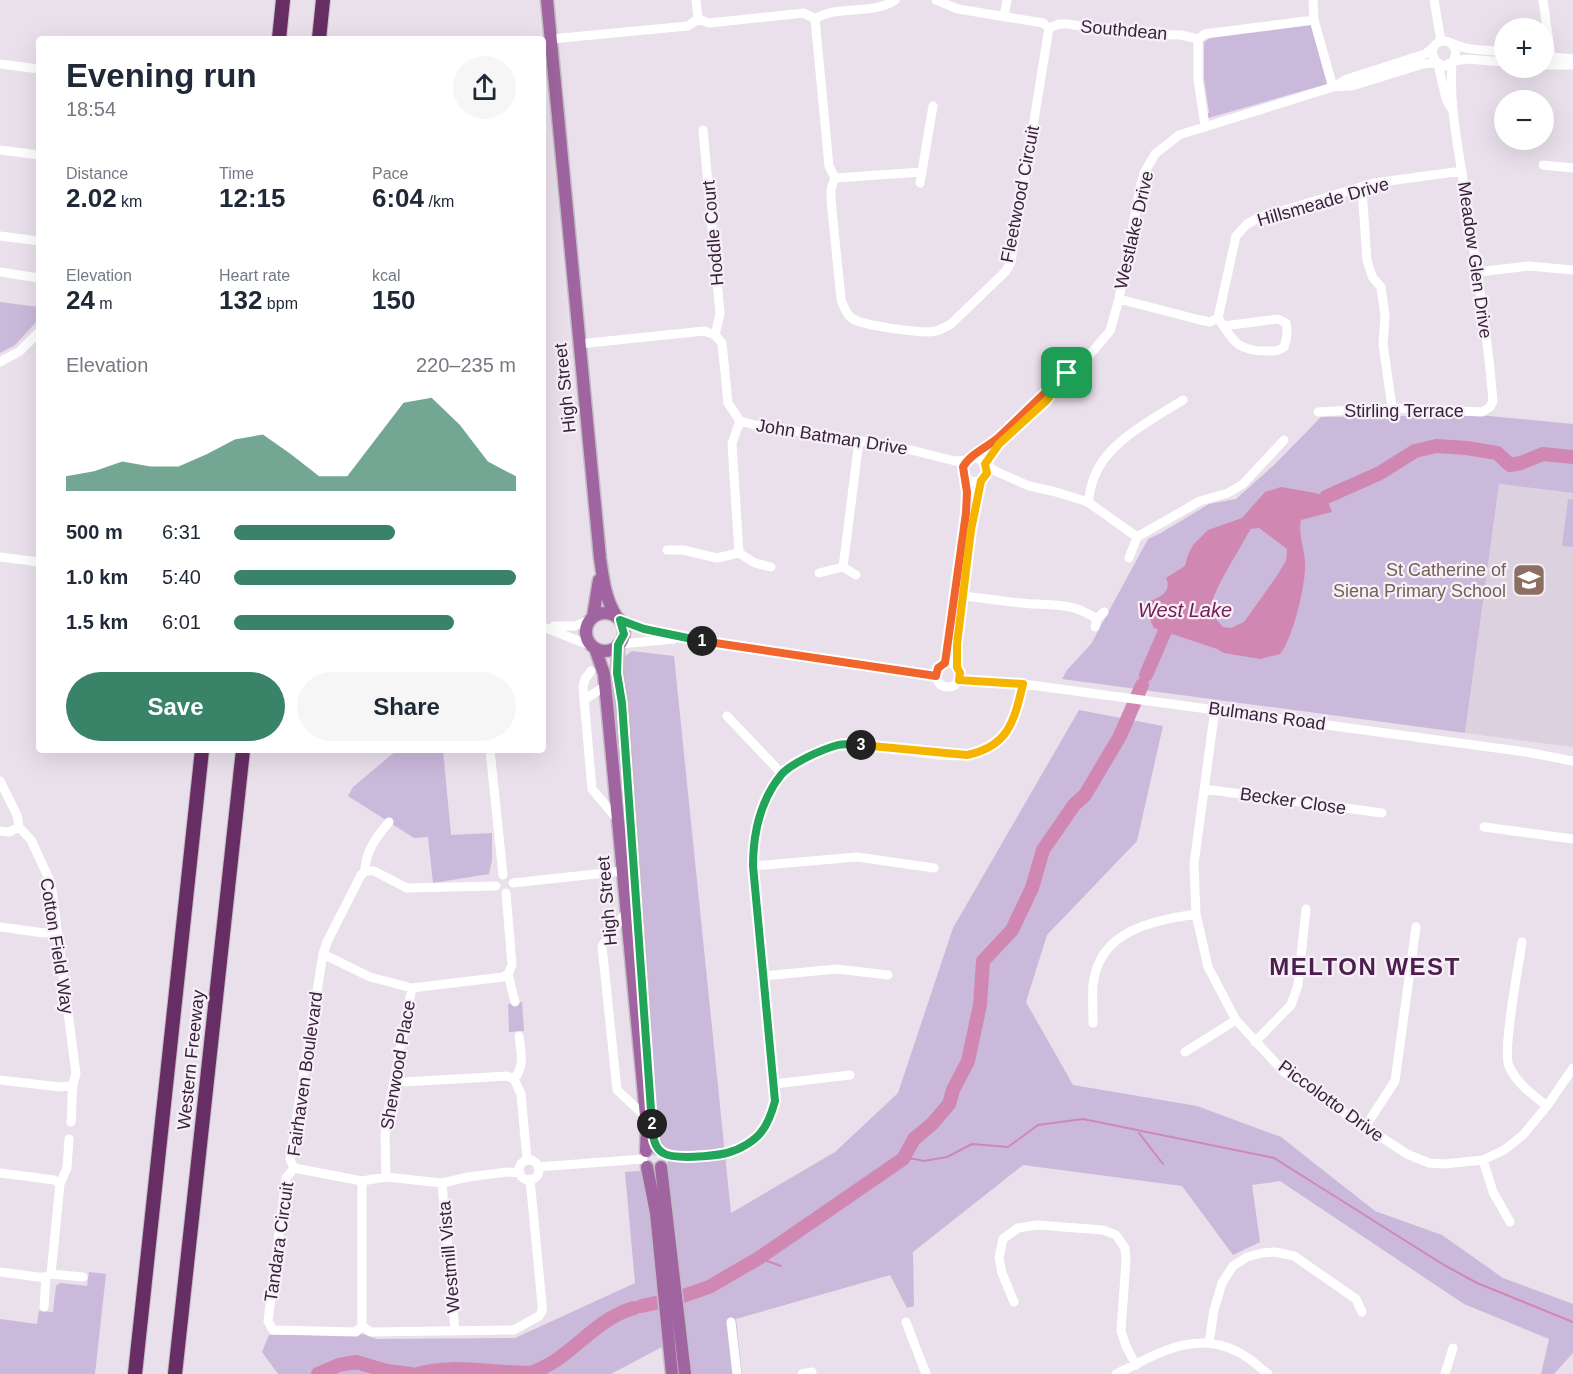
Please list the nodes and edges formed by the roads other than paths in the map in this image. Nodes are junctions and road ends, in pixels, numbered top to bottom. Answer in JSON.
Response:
{"nodes":[{"id":1,"x":283,"y":0,"type":"edge"},
{"id":2,"x":323,"y":0,"type":"edge"},
{"id":3,"x":547,"y":0,"type":"edge"},
{"id":4,"x":696,"y":0,"type":"edge"},
{"id":5,"x":895,"y":0,"type":"edge"},
{"id":6,"x":936,"y":0,"type":"edge"},
{"id":7,"x":1007,"y":0,"type":"edge"},
{"id":8,"x":1313,"y":0,"type":"edge"},
{"id":9,"x":1434,"y":0,"type":"edge"},
{"id":10,"x":1543,"y":0,"type":"edge"},
{"id":11,"x":1005,"y":17,"type":"junction"},
{"id":12,"x":815,"y":18,"type":"junction"},
{"id":13,"x":1544,"y":18,"type":"edge"},
{"id":14,"x":698,"y":19,"type":"junction"},
{"id":15,"x":1314,"y":20,"type":"junction"},
{"id":16,"x":1049,"y":28,"type":"junction"},
{"id":17,"x":279,"y":36,"type":"edge"},
{"id":18,"x":319,"y":36,"type":"edge"},
{"id":19,"x":551,"y":39,"type":"junction"},
{"id":20,"x":1198,"y":39,"type":"junction"},
{"id":21,"x":1442,"y":44,"type":"junction"},
{"id":22,"x":1494,"y":51,"type":"edge"},
{"id":23,"x":1554,"y":57,"type":"edge"},
{"id":24,"x":1573,"y":59,"type":"edge"},
{"id":25,"x":1494,"y":61,"type":"edge"},
{"id":26,"x":1453,"y":62,"type":"junction"},
{"id":27,"x":0,"y":63,"type":"edge"},
{"id":28,"x":1437,"y":63,"type":"junction"},
{"id":29,"x":1573,"y":64,"type":"edge"},
{"id":30,"x":1554,"y":65,"type":"edge"},
{"id":31,"x":36,"y":69,"type":"edge"},
{"id":32,"x":1333,"y":87,"type":"junction"},
{"id":33,"x":933,"y":106,"type":"dead end"},
{"id":34,"x":1453,"y":112,"type":"junction"},
{"id":35,"x":1205,"y":126,"type":"junction"},
{"id":36,"x":703,"y":130,"type":"dead end"},
{"id":37,"x":0,"y":150,"type":"edge"},
{"id":38,"x":36,"y":155,"type":"edge"},
{"id":39,"x":1543,"y":165,"type":"dead end"},
{"id":40,"x":1573,"y":168,"type":"edge"},
{"id":41,"x":1462,"y":171,"type":"junction"},
{"id":42,"x":922,"y":172,"type":"junction"},
{"id":43,"x":836,"y":178,"type":"junction"},
{"id":44,"x":920,"y":183,"type":"dead end"},
{"id":45,"x":1362,"y":188,"type":"junction"},
{"id":46,"x":0,"y":236,"type":"edge"},
{"id":47,"x":36,"y":241,"type":"edge"},
{"id":48,"x":1573,"y":270,"type":"edge"},
{"id":49,"x":0,"y":272,"type":"edge"},
{"id":50,"x":1477,"y":272,"type":"junction"},
{"id":51,"x":36,"y":278,"type":"edge"},
{"id":52,"x":1119,"y":299,"type":"junction"},
{"id":53,"x":1221,"y":322,"type":"junction"},
{"id":54,"x":36,"y":335,"type":"edge"},
{"id":55,"x":715,"y":335,"type":"junction"},
{"id":56,"x":579,"y":344,"type":"junction"},
{"id":57,"x":0,"y":362,"type":"edge"},
{"id":58,"x":1067,"y":373,"type":"junction"},
{"id":59,"x":1173,"y":393,"type":"dead end"},
{"id":60,"x":1490,"y":407,"type":"joint"},
{"id":61,"x":1392,"y":408,"type":"junction"},
{"id":62,"x":1318,"y":411,"type":"dead end"},
{"id":63,"x":740,"y":421,"type":"junction"},
{"id":64,"x":1284,"y":440,"type":"dead end"},
{"id":65,"x":859,"y":441,"type":"junction"},
{"id":66,"x":938,"y":457,"type":"junction"},
{"id":67,"x":970,"y":459,"type":"junction"},
{"id":68,"x":985,"y":465,"type":"junction"},
{"id":69,"x":964,"y":476,"type":"junction"},
{"id":70,"x":982,"y":480,"type":"junction"},
{"id":71,"x":1017,"y":480,"type":"junction"},
{"id":72,"x":1088,"y":502,"type":"junction"},
{"id":73,"x":1137,"y":537,"type":"junction"},
{"id":74,"x":667,"y":549,"type":"dead end"},
{"id":75,"x":739,"y":553,"type":"junction"},
{"id":76,"x":0,"y":556,"type":"edge"},
{"id":77,"x":600,"y":558,"type":"junction"},
{"id":78,"x":1129,"y":558,"type":"dead end"},
{"id":79,"x":36,"y":562,"type":"edge"},
{"id":80,"x":771,"y":567,"type":"dead end"},
{"id":81,"x":843,"y":567,"type":"junction"},
{"id":82,"x":819,"y":573,"type":"dead end"},
{"id":83,"x":856,"y":575,"type":"dead end"},
{"id":84,"x":963,"y":596,"type":"junction"},
{"id":85,"x":592,"y":618,"type":"junction"},
{"id":86,"x":618,"y":618,"type":"junction"},
{"id":87,"x":1099,"y":620,"type":"dead end"},
{"id":88,"x":546,"y":626,"type":"edge"},
{"id":89,"x":546,"y":627,"type":"edge"},
{"id":90,"x":686,"y":639,"type":"junction"},
{"id":91,"x":619,"y":645,"type":"junction"},
{"id":92,"x":593,"y":647,"type":"junction"},
{"id":93,"x":945,"y":663,"type":"junction"},
{"id":94,"x":957,"y":667,"type":"junction"},
{"id":95,"x":591,"y":671,"type":"dead end"},
{"id":96,"x":936,"y":676,"type":"junction"},
{"id":97,"x":959,"y":680,"type":"junction"},
{"id":98,"x":1023,"y":684,"type":"junction"},
{"id":99,"x":605,"y":686,"type":"junction"},
{"id":100,"x":584,"y":700,"type":"junction"},
{"id":101,"x":1215,"y":709,"type":"junction"},
{"id":102,"x":727,"y":716,"type":"dead end"},
{"id":103,"x":202,"y":753,"type":"edge"},
{"id":104,"x":243,"y":753,"type":"edge"},
{"id":105,"x":490,"y":753,"type":"edge"},
{"id":106,"x":1573,"y":760,"type":"edge"},
{"id":107,"x":782,"y":774,"type":"junction"},
{"id":108,"x":0,"y":781,"type":"edge"},
{"id":109,"x":1204,"y":789,"type":"junction"},
{"id":110,"x":1382,"y":813,"type":"dead end"},
{"id":111,"x":618,"y":820,"type":"junction"},
{"id":112,"x":389,"y":822,"type":"dead end"},
{"id":113,"x":19,"y":827,"type":"junction"},
{"id":114,"x":1484,"y":827,"type":"dead end"},
{"id":115,"x":0,"y":831,"type":"edge"},
{"id":116,"x":1573,"y":838,"type":"edge"},
{"id":117,"x":753,"y":866,"type":"junction"},
{"id":118,"x":934,"y":868,"type":"dead end"},
{"id":119,"x":365,"y":871,"type":"junction"},
{"id":120,"x":623,"y":871,"type":"junction"},
{"id":121,"x":503,"y":875,"type":"junction"},
{"id":122,"x":513,"y":883,"type":"junction"},
{"id":123,"x":496,"y":886,"type":"junction"},
{"id":124,"x":506,"y":893,"type":"junction"},
{"id":125,"x":1306,"y":909,"type":"dead end"},
{"id":126,"x":626,"y":912,"type":"junction"},
{"id":127,"x":1196,"y":914,"type":"junction"},
{"id":128,"x":0,"y":927,"type":"edge"},
{"id":129,"x":1416,"y":927,"type":"dead end"},
{"id":130,"x":57,"y":931,"type":"junction"},
{"id":131,"x":1522,"y":942,"type":"dead end"},
{"id":132,"x":323,"y":954,"type":"junction"},
{"id":133,"x":508,"y":974,"type":"junction"},
{"id":134,"x":888,"y":975,"type":"dead end"},
{"id":135,"x":763,"y":976,"type":"junction"},
{"id":136,"x":412,"y":988,"type":"junction"},
{"id":137,"x":515,"y":1002,"type":"dead end"},
{"id":138,"x":1236,"y":1020,"type":"junction"},
{"id":139,"x":1093,"y":1023,"type":"dead end"},
{"id":140,"x":519,"y":1036,"type":"dead end"},
{"id":141,"x":1255,"y":1042,"type":"junction"},
{"id":142,"x":1185,"y":1053,"type":"dead end"},
{"id":143,"x":1573,"y":1068,"type":"edge"},
{"id":144,"x":850,"y":1075,"type":"dead end"},
{"id":145,"x":395,"y":1079,"type":"junction"},
{"id":146,"x":514,"y":1079,"type":"junction"},
{"id":147,"x":0,"y":1080,"type":"edge"},
{"id":148,"x":774,"y":1084,"type":"junction"},
{"id":149,"x":71,"y":1086,"type":"junction"},
{"id":150,"x":1547,"y":1106,"type":"junction"},
{"id":151,"x":646,"y":1117,"type":"junction"},
{"id":152,"x":71,"y":1122,"type":"dead end"},
{"id":153,"x":1365,"y":1127,"type":"junction"},
{"id":154,"x":69,"y":1139,"type":"dead end"},
{"id":155,"x":654,"y":1159,"type":"junction"},
{"id":156,"x":527,"y":1160,"type":"junction"},
{"id":157,"x":1483,"y":1160,"type":"junction"},
{"id":158,"x":538,"y":1167,"type":"junction"},
{"id":159,"x":294,"y":1168,"type":"junction"},
{"id":160,"x":0,"y":1173,"type":"edge"},
{"id":161,"x":520,"y":1173,"type":"junction"},
{"id":162,"x":386,"y":1177,"type":"junction"},
{"id":163,"x":530,"y":1179,"type":"junction"},
{"id":164,"x":362,"y":1181,"type":"junction"},
{"id":165,"x":442,"y":1183,"type":"junction"},
{"id":166,"x":60,"y":1184,"type":"junction"},
{"id":167,"x":1510,"y":1222,"type":"dead end"},
{"id":168,"x":0,"y":1272,"type":"edge"},
{"id":169,"x":49,"y":1275,"type":"junction"},
{"id":170,"x":83,"y":1277,"type":"dead end"},
{"id":171,"x":1014,"y":1302,"type":"dead end"},
{"id":172,"x":44,"y":1307,"type":"dead end"},
{"id":173,"x":1362,"y":1312,"type":"dead end"},
{"id":174,"x":731,"y":1322,"type":"dead end"},
{"id":175,"x":906,"y":1322,"type":"dead end"},
{"id":176,"x":362,"y":1326,"type":"junction"},
{"id":177,"x":455,"y":1331,"type":"junction"},
{"id":178,"x":1209,"y":1343,"type":"junction"},
{"id":179,"x":1453,"y":1348,"type":"dead end"},
{"id":180,"x":1136,"y":1365,"type":"junction"},
{"id":181,"x":135,"y":1374,"type":"edge"},
{"id":182,"x":175,"y":1374,"type":"edge"},
{"id":183,"x":672,"y":1374,"type":"edge"},
{"id":184,"x":685,"y":1374,"type":"edge"},
{"id":185,"x":737,"y":1374,"type":"edge"},
{"id":186,"x":926,"y":1374,"type":"edge"},
{"id":187,"x":1116,"y":1374,"type":"edge"},
{"id":188,"x":1268,"y":1374,"type":"edge"},
{"id":189,"x":1445,"y":1374,"type":"edge"}],
"edges":[{"from":1,"to":17,"type":"highway"},
{"from":2,"to":18,"type":"highway"},
{"from":3,"to":19,"type":"main road","name":"High Street"},
{"from":4,"to":14,"type":"street"},
{"from":5,"to":12,"type":"street"},
{"from":6,"to":11,"type":"street","name":"Southdean"},
{"from":7,"to":11,"type":"street"},
{"from":8,"to":15,"type":"street"},
{"from":9,"to":21,"type":"street"},
{"from":10,"to":13,"type":"street"},
{"from":11,"to":16,"type":"street","name":"Southdean"},
{"from":12,"to":14,"type":"street"},
{"from":12,"to":43,"type":"street","name":"Fleetwood Circuit"},
{"from":14,"to":19,"type":"street"},
{"from":15,"to":20,"type":"street","name":"Southdean"},
{"from":15,"to":32,"type":"street"},
{"from":16,"to":20,"type":"street","name":"Southdean"},
{"from":16,"to":43,"type":"street","name":"Fleetwood Circuit"},
{"from":19,"to":56,"type":"main road","name":"High Street"},
{"from":20,"to":35,"type":"street"},
{"from":21,"to":22,"type":"street"},
{"from":21,"to":26,"type":"street"},
{"from":21,"to":28,"type":"street"},
{"from":21,"to":32,"type":"street","name":"Westlake Drive"},
{"from":23,"to":24,"type":"street"},
{"from":25,"to":26,"type":"street"},
{"from":26,"to":28,"type":"street"},
{"from":26,"to":34,"type":"street","name":"Meadow Glen Drive"},
{"from":27,"to":31,"type":"street"},
{"from":28,"to":32,"type":"street","name":"Westlake Drive"},
{"from":28,"to":34,"type":"street","name":"Meadow Glen Drive"},
{"from":29,"to":30,"type":"street"},
{"from":32,"to":35,"type":"street","name":"Westlake Drive"},
{"from":33,"to":42,"type":"street"},
{"from":34,"to":41,"type":"street","name":"Meadow Glen Drive"},
{"from":35,"to":52,"type":"street","name":"Westlake Drive"},
{"from":36,"to":55,"type":"street","name":"Hoddle Court"},
{"from":37,"to":38,"type":"street"},
{"from":39,"to":40,"type":"street"},
{"from":41,"to":45,"type":"street","name":"Hillsmeade Drive"},
{"from":41,"to":50,"type":"street","name":"Meadow Glen Drive"},
{"from":42,"to":43,"type":"street"},
{"from":42,"to":44,"type":"street"},
{"from":45,"to":53,"type":"street","name":"Hillsmeade Drive"},
{"from":45,"to":61,"type":"street"},
{"from":46,"to":47,"type":"street"},
{"from":48,"to":50,"type":"street"},
{"from":49,"to":51,"type":"street"},
{"from":50,"to":60,"type":"street","name":"Meadow Glen Drive"},
{"from":52,"to":53,"type":"street"},
{"from":52,"to":58,"type":"street","name":"Westlake Drive"},
{"from":53,"to":53,"type":"street"},
{"from":54,"to":57,"type":"street"},
{"from":55,"to":56,"type":"street"},
{"from":55,"to":63,"type":"street","name":"John Batman Drive"},
{"from":56,"to":77,"type":"main road","name":"High Street"},
{"from":58,"to":67,"type":"street","name":"Westlake Drive"},
{"from":58,"to":68,"type":"street","name":"Westlake Drive"},
{"from":59,"to":72,"type":"street"},
{"from":60,"to":61,"type":"street","name":"Stirling Terrace"},
{"from":61,"to":62,"type":"street","name":"Stirling Terrace"},
{"from":63,"to":65,"type":"street","name":"John Batman Drive"},
{"from":63,"to":75,"type":"street"},
{"from":64,"to":73,"type":"street"},
{"from":65,"to":66,"type":"street","name":"John Batman Drive"},
{"from":65,"to":81,"type":"street"},
{"from":66,"to":67,"type":"street","name":"John Batman Drive"},
{"from":66,"to":69,"type":"street","name":"John Batman Drive"},
{"from":67,"to":68,"type":"street"},
{"from":67,"to":69,"type":"street"},
{"from":68,"to":70,"type":"street"},
{"from":68,"to":71,"type":"street"},
{"from":69,"to":70,"type":"street"},
{"from":69,"to":93,"type":"street"},
{"from":70,"to":71,"type":"street"},
{"from":70,"to":84,"type":"street"},
{"from":71,"to":72,"type":"street"},
{"from":72,"to":73,"type":"street"},
{"from":73,"to":78,"type":"street"},
{"from":74,"to":75,"type":"street"},
{"from":75,"to":80,"type":"street"},
{"from":76,"to":79,"type":"street"},
{"from":77,"to":85,"type":"main road","name":"High Street"},
{"from":77,"to":86,"type":"main road","name":"High Street"},
{"from":81,"to":82,"type":"street"},
{"from":81,"to":83,"type":"street"},
{"from":84,"to":87,"type":"street"},
{"from":84,"to":94,"type":"street"},
{"from":85,"to":86,"type":"main road"},
{"from":85,"to":88,"type":"street"},
{"from":85,"to":92,"type":"main road"},
{"from":86,"to":90,"type":"street"},
{"from":86,"to":91,"type":"main road"},
{"from":89,"to":92,"type":"street"},
{"from":90,"to":91,"type":"street"},
{"from":90,"to":96,"type":"street"},
{"from":91,"to":92,"type":"main road"},
{"from":91,"to":155,"type":"main road","name":"High Street"},
{"from":92,"to":99,"type":"main road","name":"High Street"},
{"from":93,"to":94,"type":"street"},
{"from":93,"to":96,"type":"street"},
{"from":94,"to":97,"type":"street"},
{"from":95,"to":100,"type":"street"},
{"from":96,"to":97,"type":"street"},
{"from":97,"to":98,"type":"street","name":"Bulmans Road"},
{"from":98,"to":101,"type":"street","name":"Bulmans Road"},
{"from":98,"to":107,"type":"street"},
{"from":99,"to":100,"type":"street"},
{"from":99,"to":111,"type":"main road","name":"High Street"},
{"from":100,"to":111,"type":"street"},
{"from":101,"to":106,"type":"street","name":"Bulmans Road"},
{"from":101,"to":109,"type":"street","name":"Piccolotto Drive"},
{"from":102,"to":107,"type":"street"},
{"from":103,"to":181,"type":"highway","name":"Western Freeway"},
{"from":104,"to":182,"type":"highway","name":"Western Freeway"},
{"from":105,"to":121,"type":"street"},
{"from":107,"to":117,"type":"street"},
{"from":108,"to":113,"type":"street","name":"Cotton Field Way"},
{"from":109,"to":110,"type":"street","name":"Becker Close"},
{"from":109,"to":127,"type":"street","name":"Piccolotto Drive"},
{"from":111,"to":120,"type":"main road","name":"High Street"},
{"from":112,"to":119,"type":"street","name":"Fairhaven Boulevard"},
{"from":113,"to":115,"type":"street"},
{"from":113,"to":130,"type":"street","name":"Cotton Field Way"},
{"from":114,"to":116,"type":"street"},
{"from":117,"to":118,"type":"street"},
{"from":117,"to":135,"type":"street"},
{"from":119,"to":123,"type":"street"},
{"from":119,"to":132,"type":"street","name":"Fairhaven Boulevard"},
{"from":120,"to":122,"type":"street"},
{"from":120,"to":126,"type":"main road","name":"High Street"},
{"from":121,"to":122,"type":"street"},
{"from":121,"to":123,"type":"street"},
{"from":122,"to":124,"type":"street"},
{"from":123,"to":124,"type":"street"},
{"from":124,"to":133,"type":"street"},
{"from":125,"to":141,"type":"street"},
{"from":126,"to":151,"type":"main road","name":"High Street"},
{"from":126,"to":151,"type":"street"},
{"from":127,"to":138,"type":"street","name":"Piccolotto Drive"},
{"from":127,"to":139,"type":"street"},
{"from":128,"to":130,"type":"street"},
{"from":129,"to":153,"type":"street"},
{"from":130,"to":149,"type":"street","name":"Cotton Field Way"},
{"from":131,"to":150,"type":"street"},
{"from":132,"to":136,"type":"street"},
{"from":132,"to":159,"type":"street","name":"Fairhaven Boulevard"},
{"from":133,"to":136,"type":"street"},
{"from":133,"to":137,"type":"street"},
{"from":134,"to":135,"type":"street"},
{"from":135,"to":148,"type":"street"},
{"from":136,"to":145,"type":"street","name":"Sherwood Place"},
{"from":138,"to":141,"type":"street","name":"Piccolotto Drive"},
{"from":138,"to":142,"type":"street"},
{"from":140,"to":146,"type":"street"},
{"from":141,"to":153,"type":"street","name":"Piccolotto Drive"},
{"from":143,"to":150,"type":"street","name":"Piccolotto Drive"},
{"from":144,"to":148,"type":"street"},
{"from":145,"to":146,"type":"street"},
{"from":145,"to":162,"type":"street","name":"Sherwood Place"},
{"from":146,"to":156,"type":"street"},
{"from":147,"to":149,"type":"street"},
{"from":148,"to":155,"type":"street"},
{"from":149,"to":152,"type":"street","name":"Cotton Field Way"},
{"from":150,"to":157,"type":"street","name":"Piccolotto Drive"},
{"from":151,"to":155,"type":"main road","name":"High Street"},
{"from":153,"to":157,"type":"street","name":"Piccolotto Drive"},
{"from":154,"to":166,"type":"street"},
{"from":155,"to":158,"type":"street"},
{"from":155,"to":183,"type":"main road","name":"High Street"},
{"from":155,"to":184,"type":"main road","name":"High Street"},
{"from":156,"to":158,"type":"street"},
{"from":156,"to":161,"type":"street"},
{"from":157,"to":167,"type":"street"},
{"from":158,"to":163,"type":"street"},
{"from":159,"to":164,"type":"street","name":"Fairhaven Boulevard"},
{"from":159,"to":176,"type":"street","name":"Tandara Circuit"},
{"from":160,"to":166,"type":"street"},
{"from":161,"to":163,"type":"street"},
{"from":161,"to":165,"type":"street","name":"Fairhaven Boulevard"},
{"from":162,"to":164,"type":"street","name":"Fairhaven Boulevard"},
{"from":162,"to":165,"type":"street","name":"Fairhaven Boulevard"},
{"from":163,"to":177,"type":"street"},
{"from":164,"to":176,"type":"street"},
{"from":165,"to":177,"type":"street","name":"Westmill Vista"},
{"from":166,"to":169,"type":"street"},
{"from":168,"to":169,"type":"street"},
{"from":169,"to":170,"type":"street"},
{"from":169,"to":172,"type":"street"},
{"from":171,"to":180,"type":"street"},
{"from":173,"to":178,"type":"street"},
{"from":174,"to":185,"type":"street"},
{"from":175,"to":186,"type":"street"},
{"from":176,"to":177,"type":"street"},
{"from":178,"to":180,"type":"street"},
{"from":178,"to":188,"type":"street"},
{"from":179,"to":189,"type":"street"},
{"from":180,"to":187,"type":"street"}]}
